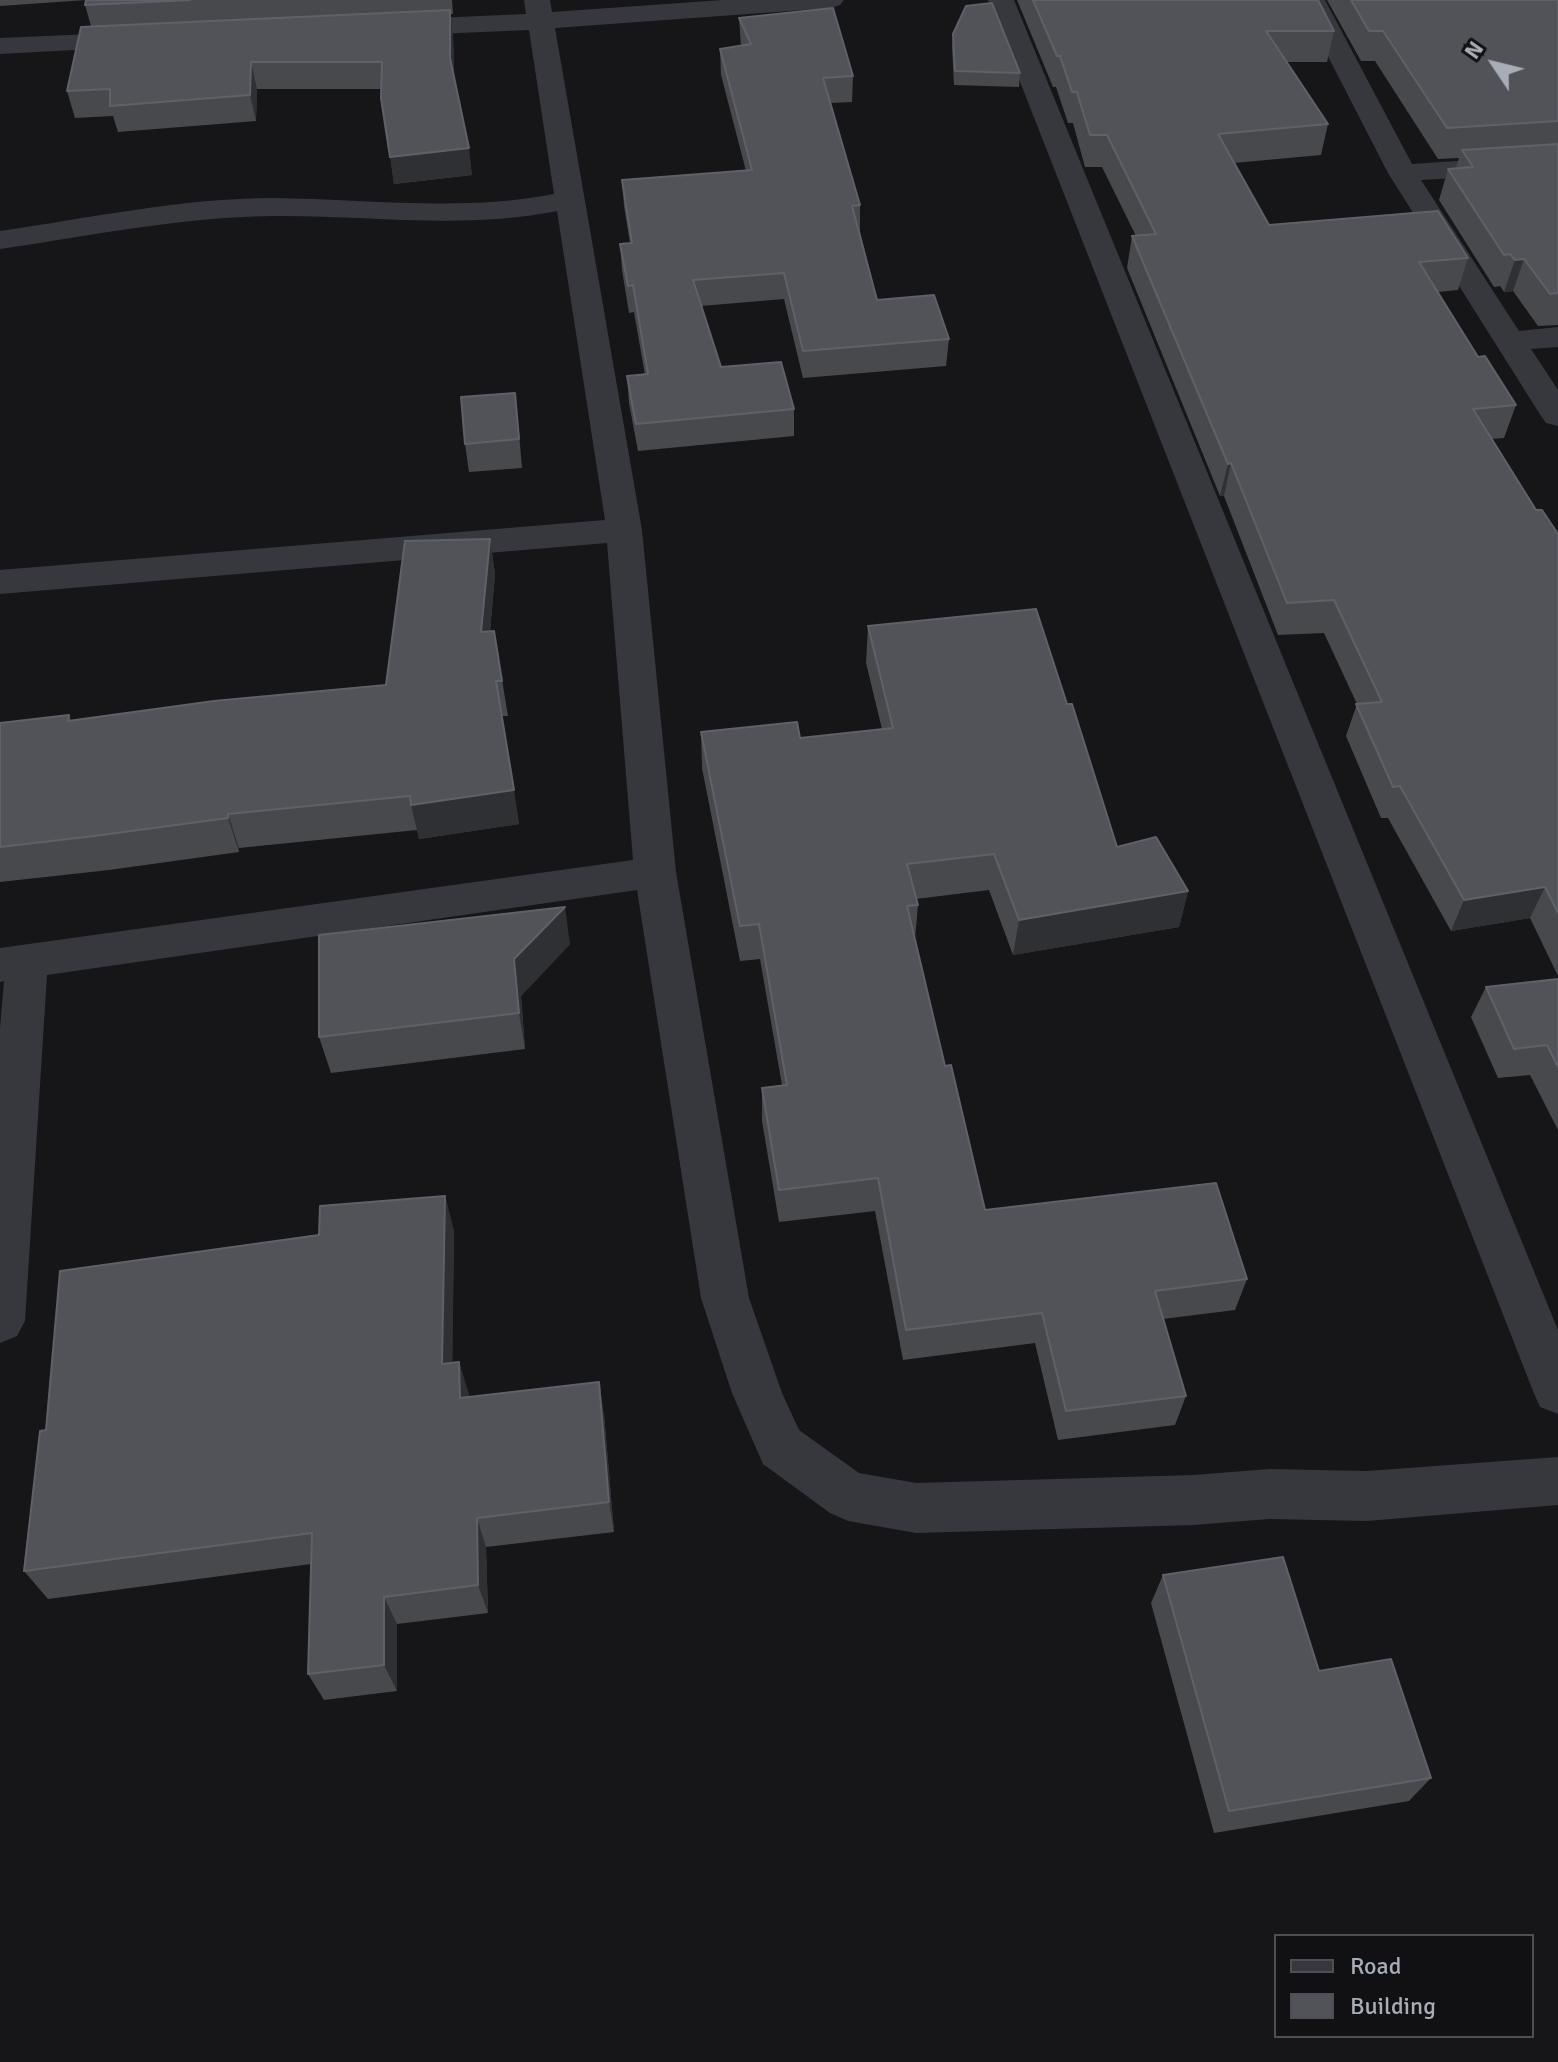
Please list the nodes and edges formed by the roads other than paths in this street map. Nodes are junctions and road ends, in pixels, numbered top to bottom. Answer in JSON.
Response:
{"nodes":[{"id":1,"x":831,"y":0,"type":"edge"},
{"id":2,"x":1001,"y":0,"type":"edge"},
{"id":3,"x":1312,"y":0,"type":"edge"},
{"id":4,"x":707,"y":4,"type":"edge"},
{"id":5,"x":540,"y":10,"type":"edge"},
{"id":6,"x":367,"y":29,"type":"edge"},
{"id":7,"x":159,"y":39,"type":"edge"},
{"id":8,"x":0,"y":46,"type":"edge"},
{"id":9,"x":1558,"y":163,"type":"edge"},
{"id":10,"x":1402,"y":173,"type":"junction"},
{"id":11,"x":571,"y":199,"type":"junction"},
{"id":12,"x":0,"y":240,"type":"edge"},
{"id":13,"x":1558,"y":337,"type":"edge"},
{"id":14,"x":1508,"y":341,"type":"junction"},
{"id":15,"x":1558,"y":416,"type":"edge"},
{"id":16,"x":624,"y":530,"type":"junction"},
{"id":17,"x":0,"y":582,"type":"edge"},
{"id":18,"x":655,"y":872,"type":"junction"},
{"id":19,"x":13,"y":963,"type":"edge"},
{"id":20,"x":0,"y":1321,"type":"edge"},
{"id":21,"x":1558,"y":1391,"type":"edge"},
{"id":22,"x":1558,"y":1481,"type":"edge"}],
"edges":[{"from":1,"to":4,"type":"street"},
{"from":2,"to":21,"type":"street"},
{"from":3,"to":10,"type":"street"},
{"from":4,"to":5,"type":"street"},
{"from":5,"to":6,"type":"street"},
{"from":5,"to":11,"type":"street"},
{"from":7,"to":8,"type":"street"},
{"from":9,"to":10,"type":"street"},
{"from":10,"to":14,"type":"street"},
{"from":11,"to":12,"type":"street"},
{"from":11,"to":16,"type":"street"},
{"from":13,"to":14,"type":"street"},
{"from":14,"to":15,"type":"street"},
{"from":16,"to":17,"type":"street"},
{"from":16,"to":18,"type":"street"},
{"from":18,"to":19,"type":"street"},
{"from":18,"to":22,"type":"street"},
{"from":19,"to":20,"type":"street"}]}
